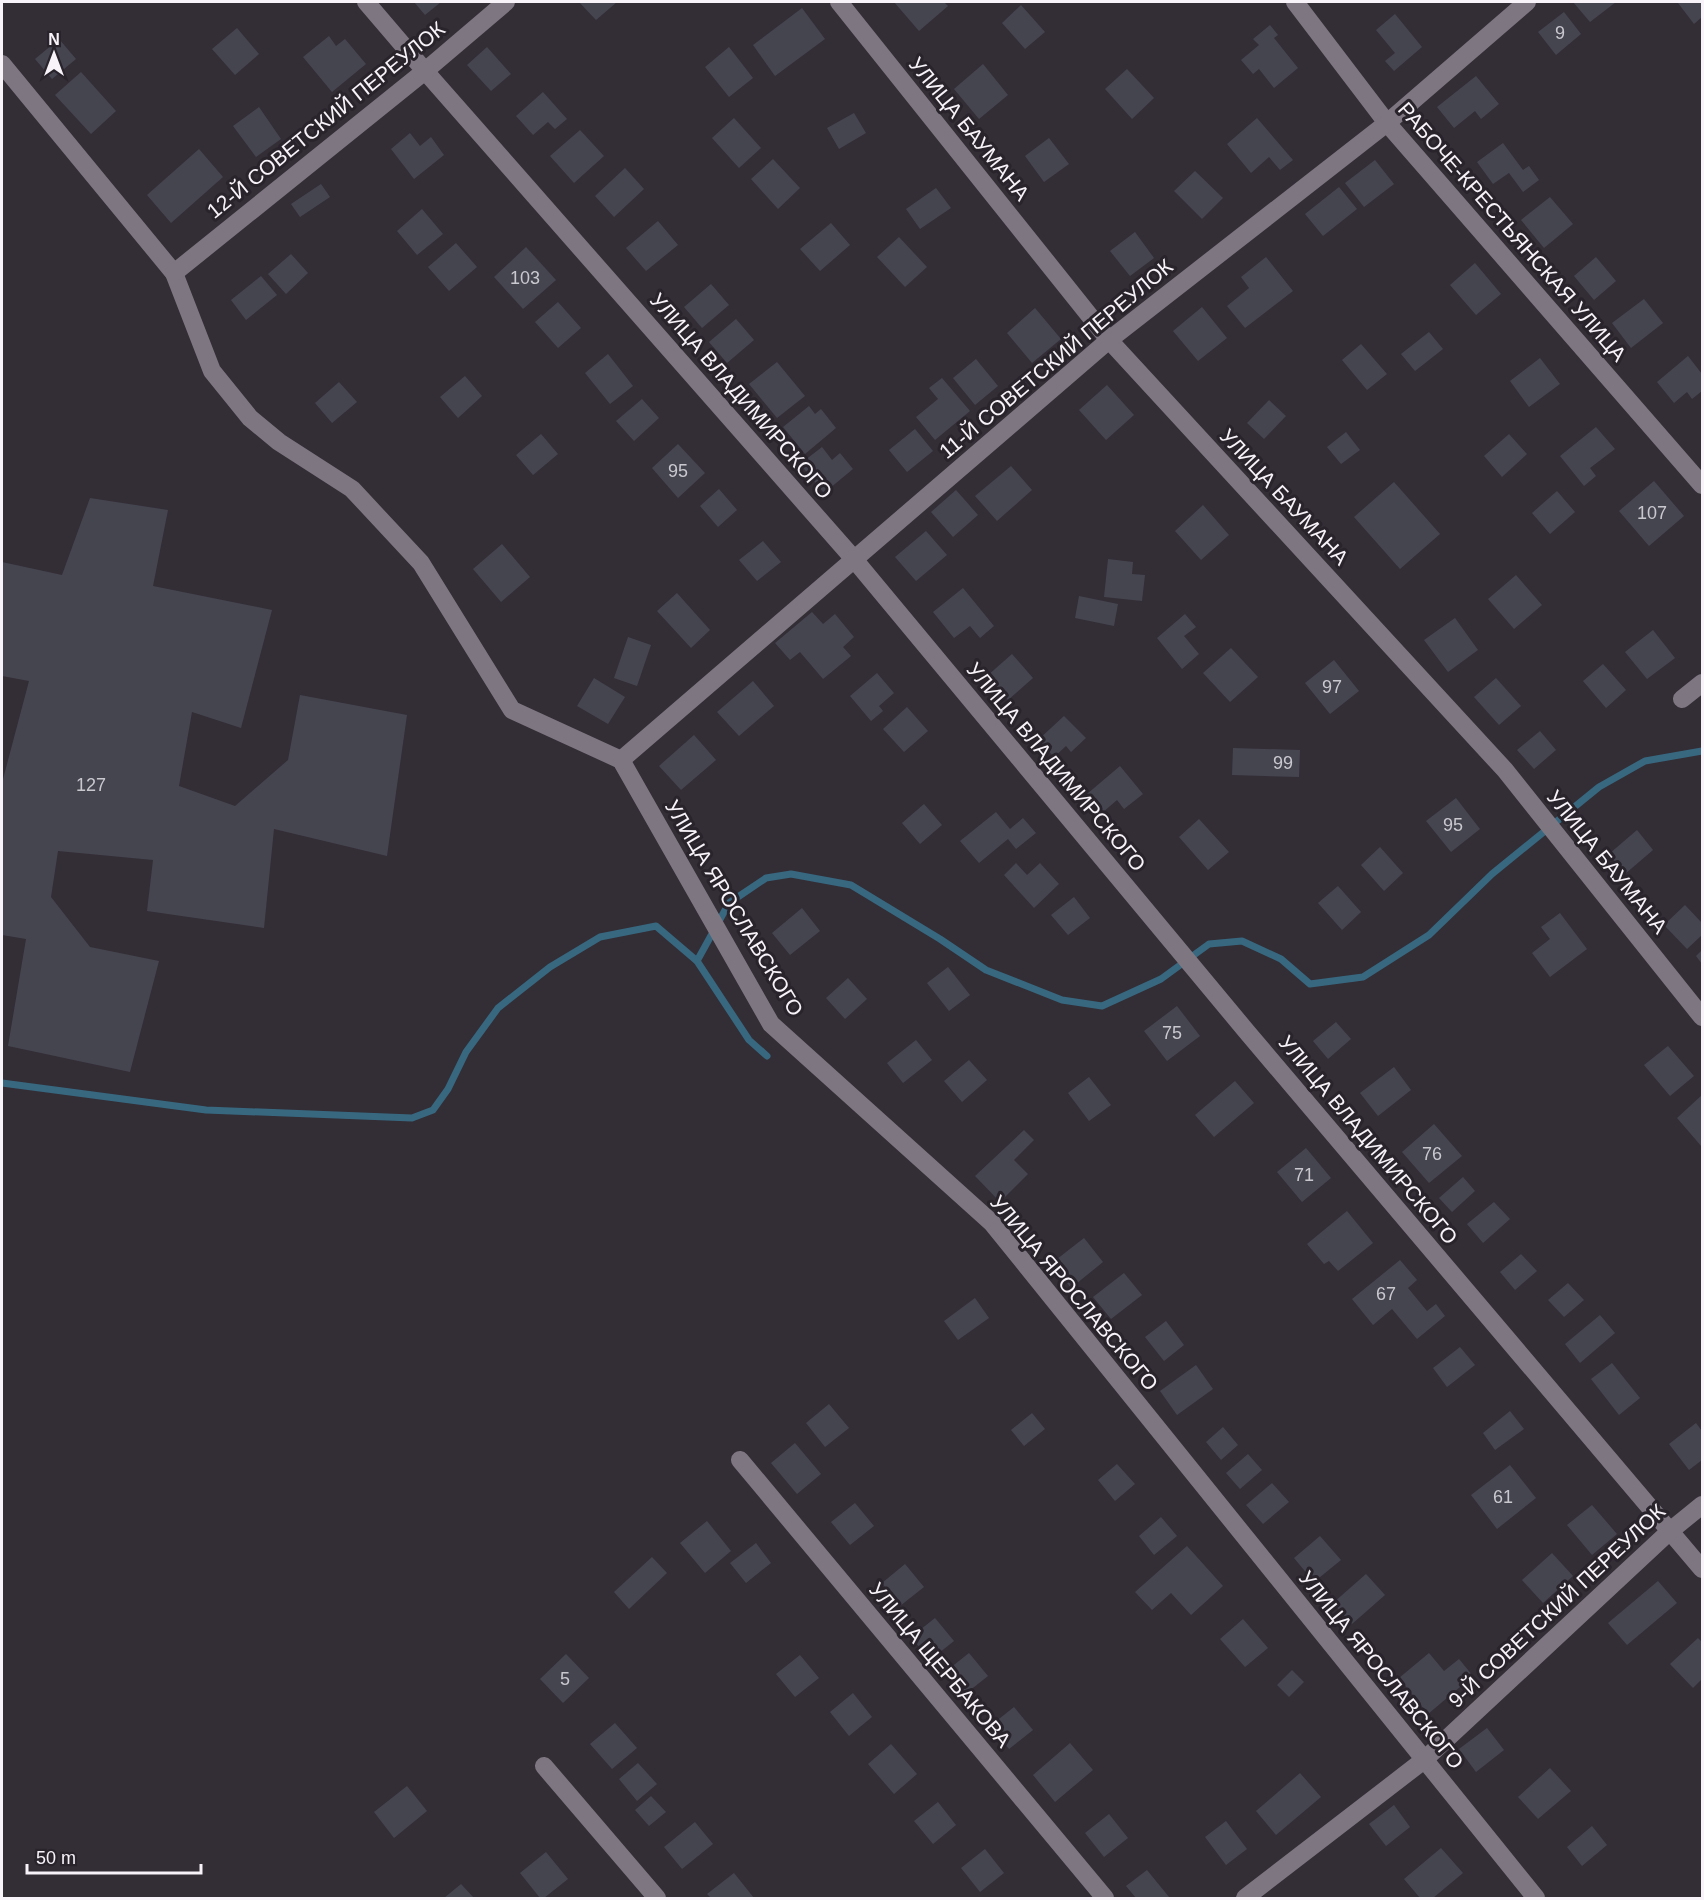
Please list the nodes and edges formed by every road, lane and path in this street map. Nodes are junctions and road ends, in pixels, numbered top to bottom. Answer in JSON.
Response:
{"nodes":[{"id":1,"x":366,"y":2,"type":"edge"},
{"id":2,"x":506,"y":2,"type":"edge"},
{"id":3,"x":839,"y":2,"type":"edge"},
{"id":4,"x":1295,"y":2,"type":"edge"},
{"id":5,"x":1527,"y":2,"type":"edge"},
{"id":6,"x":2,"y":64,"type":"edge"},
{"id":7,"x":425,"y":71,"type":"junction"},
{"id":8,"x":1387,"y":123,"type":"junction"},
{"id":9,"x":174,"y":273,"type":"junction"},
{"id":10,"x":1109,"y":340,"type":"junction"},
{"id":11,"x":1702,"y":485,"type":"edge"},
{"id":12,"x":853,"y":558,"type":"junction"},
{"id":13,"x":1702,"y":683,"type":"edge"},
{"id":14,"x":1683,"y":699,"type":"dead end"},
{"id":15,"x":621,"y":760,"type":"junction"},
{"id":16,"x":1702,"y":1017,"type":"edge"},
{"id":17,"x":740,"y":1460,"type":"dead end"},
{"id":18,"x":1702,"y":1505,"type":"edge"},
{"id":19,"x":1670,"y":1531,"type":"junction"},
{"id":20,"x":1702,"y":1569,"type":"edge"},
{"id":21,"x":1424,"y":1760,"type":"junction"},
{"id":22,"x":544,"y":1766,"type":"dead end"},
{"id":23,"x":657,"y":1899,"type":"edge"},
{"id":24,"x":1104,"y":1899,"type":"edge"},
{"id":25,"x":1245,"y":1899,"type":"edge"},
{"id":26,"x":1536,"y":1899,"type":"edge"}],
"edges":[{"from":1,"to":7,"type":"street","name":"УЛИЦА ВЛАДИМИРСКОГО"},
{"from":2,"to":7,"type":"street","name":"12-Й СОВЕТСКИЙ ПЕРЕУЛОК"},
{"from":3,"to":10,"type":"street","name":"УЛИЦА БАУМАНА"},
{"from":4,"to":8,"type":"street","name":"РАБОЧЕ-КРЕСТЬЯНСКАЯ УЛИЦА"},
{"from":5,"to":8,"type":"street","name":"11-Й СОВЕТСКИЙ ПЕРЕУЛОК"},
{"from":6,"to":9,"type":"street"},
{"from":7,"to":9,"type":"street","name":"12-Й СОВЕТСКИЙ ПЕРЕУЛОК"},
{"from":7,"to":12,"type":"street","name":"УЛИЦА ВЛАДИМИРСКОГО"},
{"from":8,"to":10,"type":"street","name":"11-Й СОВЕТСКИЙ ПЕРЕУЛОК"},
{"from":8,"to":11,"type":"street","name":"РАБОЧЕ-КРЕСТЬЯНСКАЯ УЛИЦА"},
{"from":9,"to":15,"type":"street"},
{"from":10,"to":12,"type":"street","name":"11-Й СОВЕТСКИЙ ПЕРЕУЛОК"},
{"from":10,"to":16,"type":"street","name":"УЛИЦА БАУМАНА"},
{"from":12,"to":15,"type":"street","name":"11-Й СОВЕТСКИЙ ПЕРЕУЛОК"},
{"from":12,"to":19,"type":"street","name":"УЛИЦА ВЛАДИМИРСКОГО"},
{"from":13,"to":14,"type":"street"},
{"from":15,"to":21,"type":"street","name":"УЛИЦА ЯРОСЛАВСКОГО"},
{"from":17,"to":24,"type":"street","name":"УЛИЦА ЩЕРБАКОВА"},
{"from":18,"to":19,"type":"street","name":"9-Й СОВЕТСКИЙ ПЕРЕУЛОК"},
{"from":19,"to":20,"type":"street","name":"УЛИЦА ВЛАДИМИРСКОГО"},
{"from":19,"to":21,"type":"street","name":"9-Й СОВЕТСКИЙ ПЕРЕУЛОК"},
{"from":21,"to":25,"type":"street","name":"9-Й СОВЕТСКИЙ ПЕРЕУЛОК"},
{"from":21,"to":26,"type":"street","name":"УЛИЦА ЯРОСЛАВСКОГО"},
{"from":22,"to":23,"type":"street"}]}
